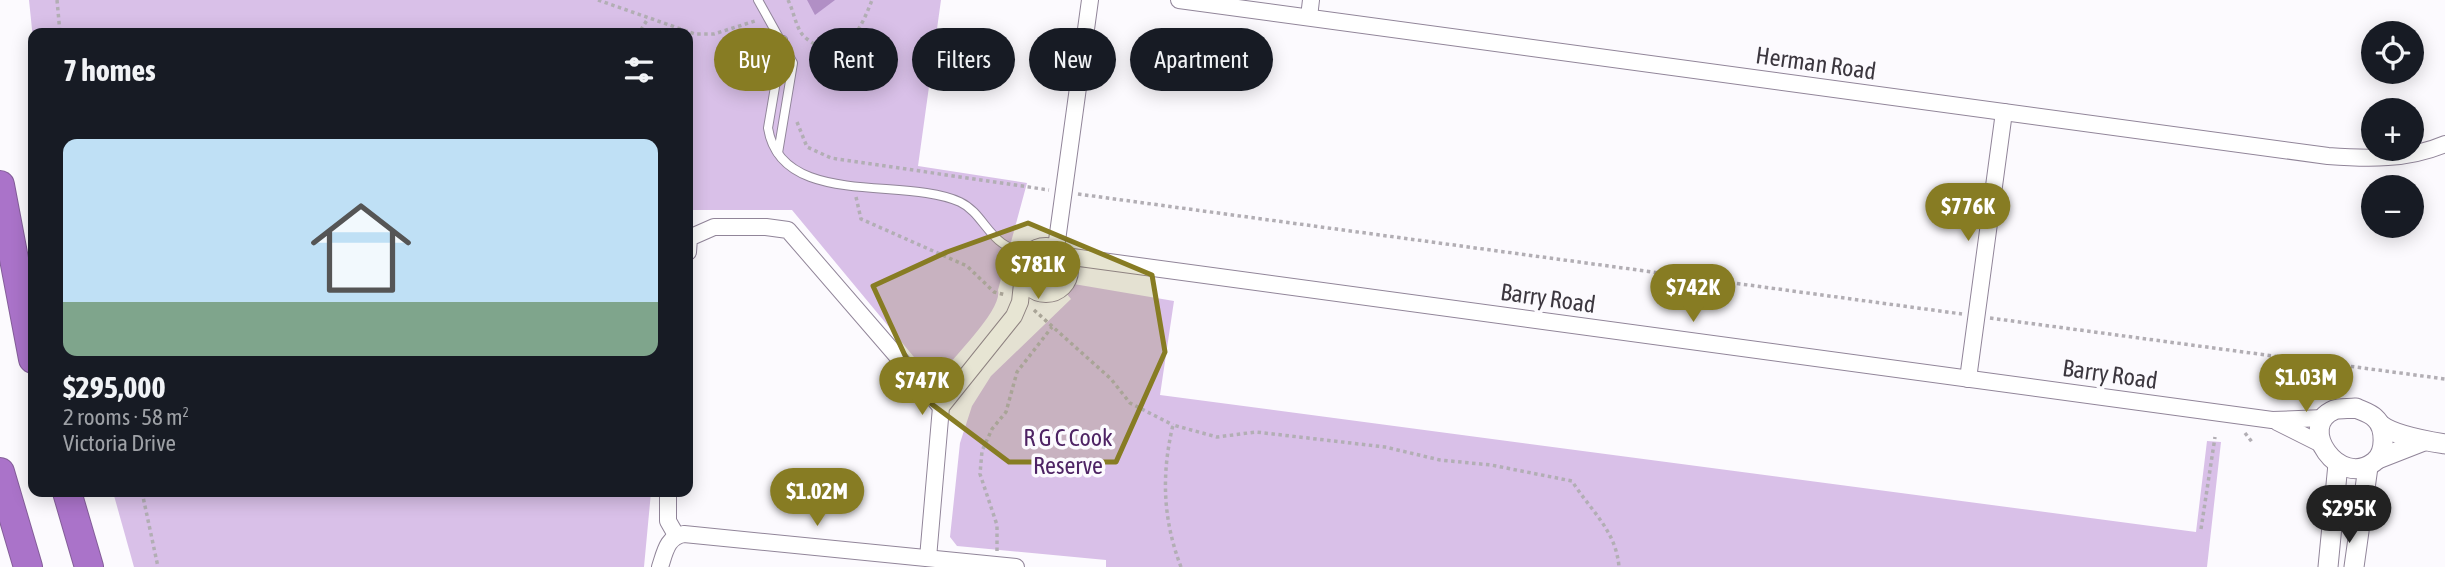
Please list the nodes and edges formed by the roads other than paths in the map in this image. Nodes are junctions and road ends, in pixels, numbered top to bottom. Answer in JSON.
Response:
{"nodes":[{"id":1,"x":758,"y":0,"type":"edge"},
{"id":2,"x":1090,"y":0,"type":"edge"},
{"id":3,"x":1179,"y":0,"type":"edge"},
{"id":4,"x":1311,"y":0,"type":"edge"},
{"id":5,"x":1308,"y":17,"type":"junction"},
{"id":6,"x":776,"y":28,"type":"edge"},
{"id":7,"x":774,"y":91,"type":"edge"},
{"id":8,"x":790,"y":91,"type":"edge"},
{"id":9,"x":2004,"y":111,"type":"junction"},
{"id":10,"x":2445,"y":144,"type":"edge"},
{"id":11,"x":778,"y":153,"type":"junction"},
{"id":12,"x":0,"y":185,"type":"edge"},
{"id":13,"x":693,"y":236,"type":"edge"},
{"id":14,"x":1060,"y":252,"type":"junction"},
{"id":15,"x":1027,"y":256,"type":"junction"},
{"id":16,"x":1109,"y":264,"type":"junction"},
{"id":17,"x":1023,"y":275,"type":"junction"},
{"id":18,"x":1068,"y":279,"type":"junction"},
{"id":19,"x":1054,"y":292,"type":"junction"},
{"id":20,"x":1025,"y":302,"type":"junction"},
{"id":21,"x":28,"y":333,"type":"edge"},
{"id":22,"x":1968,"y":379,"type":"junction"},
{"id":23,"x":941,"y":407,"type":"junction"},
{"id":24,"x":2324,"y":418,"type":"junction"},
{"id":25,"x":2272,"y":420,"type":"junction"},
{"id":26,"x":2381,"y":425,"type":"junction"},
{"id":27,"x":2424,"y":441,"type":"junction"},
{"id":28,"x":2321,"y":444,"type":"junction"},
{"id":29,"x":2445,"y":444,"type":"edge"},
{"id":30,"x":2373,"y":463,"type":"junction"},
{"id":31,"x":2339,"y":464,"type":"junction"},
{"id":32,"x":0,"y":472,"type":"edge"},
{"id":33,"x":68,"y":497,"type":"edge"},
{"id":34,"x":668,"y":497,"type":"edge"},
{"id":35,"x":676,"y":535,"type":"junction"},
{"id":36,"x":928,"y":558,"type":"junction"},
{"id":37,"x":27,"y":567,"type":"edge"},
{"id":38,"x":89,"y":567,"type":"edge"},
{"id":39,"x":660,"y":567,"type":"edge"},
{"id":40,"x":1016,"y":567,"type":"edge"},
{"id":41,"x":2328,"y":567,"type":"edge"},
{"id":42,"x":2354,"y":567,"type":"edge"}],
"edges":[{"from":1,"to":6,"type":"lane"},
{"from":2,"to":14,"type":"street"},
{"from":3,"to":5,"type":"street","name":"Herman Road"},
{"from":4,"to":5,"type":"street"},
{"from":5,"to":9,"type":"street","name":"Herman Road"},
{"from":7,"to":11,"type":"lane"},
{"from":8,"to":11,"type":"lane"},
{"from":9,"to":10,"type":"street","name":"Herman Road"},
{"from":9,"to":22,"type":"street"},
{"from":11,"to":15,"type":"lane"},
{"from":12,"to":21,"type":"highway"},
{"from":13,"to":23,"type":"street"},
{"from":14,"to":15,"type":"street"},
{"from":14,"to":16,"type":"street","name":"Barry Road"},
{"from":14,"to":18,"type":"street"},
{"from":15,"to":17,"type":"street"},
{"from":16,"to":18,"type":"street","name":"Barry Road"},
{"from":16,"to":22,"type":"street","name":"Barry Road"},
{"from":17,"to":19,"type":"street"},
{"from":17,"to":20,"type":"street"},
{"from":18,"to":19,"type":"street"},
{"from":19,"to":20,"type":"street"},
{"from":20,"to":23,"type":"street"},
{"from":22,"to":25,"type":"street","name":"Barry Road"},
{"from":23,"to":36,"type":"street"},
{"from":24,"to":25,"type":"street","name":"Barry Road"},
{"from":24,"to":26,"type":"street"},
{"from":24,"to":28,"type":"street"},
{"from":25,"to":28,"type":"street","name":"Barry Road"},
{"from":26,"to":27,"type":"street"},
{"from":26,"to":30,"type":"street"},
{"from":27,"to":29,"type":"street"},
{"from":27,"to":30,"type":"street"},
{"from":28,"to":31,"type":"street"},
{"from":30,"to":31,"type":"street"},
{"from":30,"to":42,"type":"street"},
{"from":31,"to":41,"type":"street"},
{"from":32,"to":37,"type":"highway"},
{"from":33,"to":38,"type":"highway"},
{"from":34,"to":35,"type":"street"},
{"from":35,"to":36,"type":"street"},
{"from":35,"to":39,"type":"street"},
{"from":36,"to":40,"type":"street"}]}
